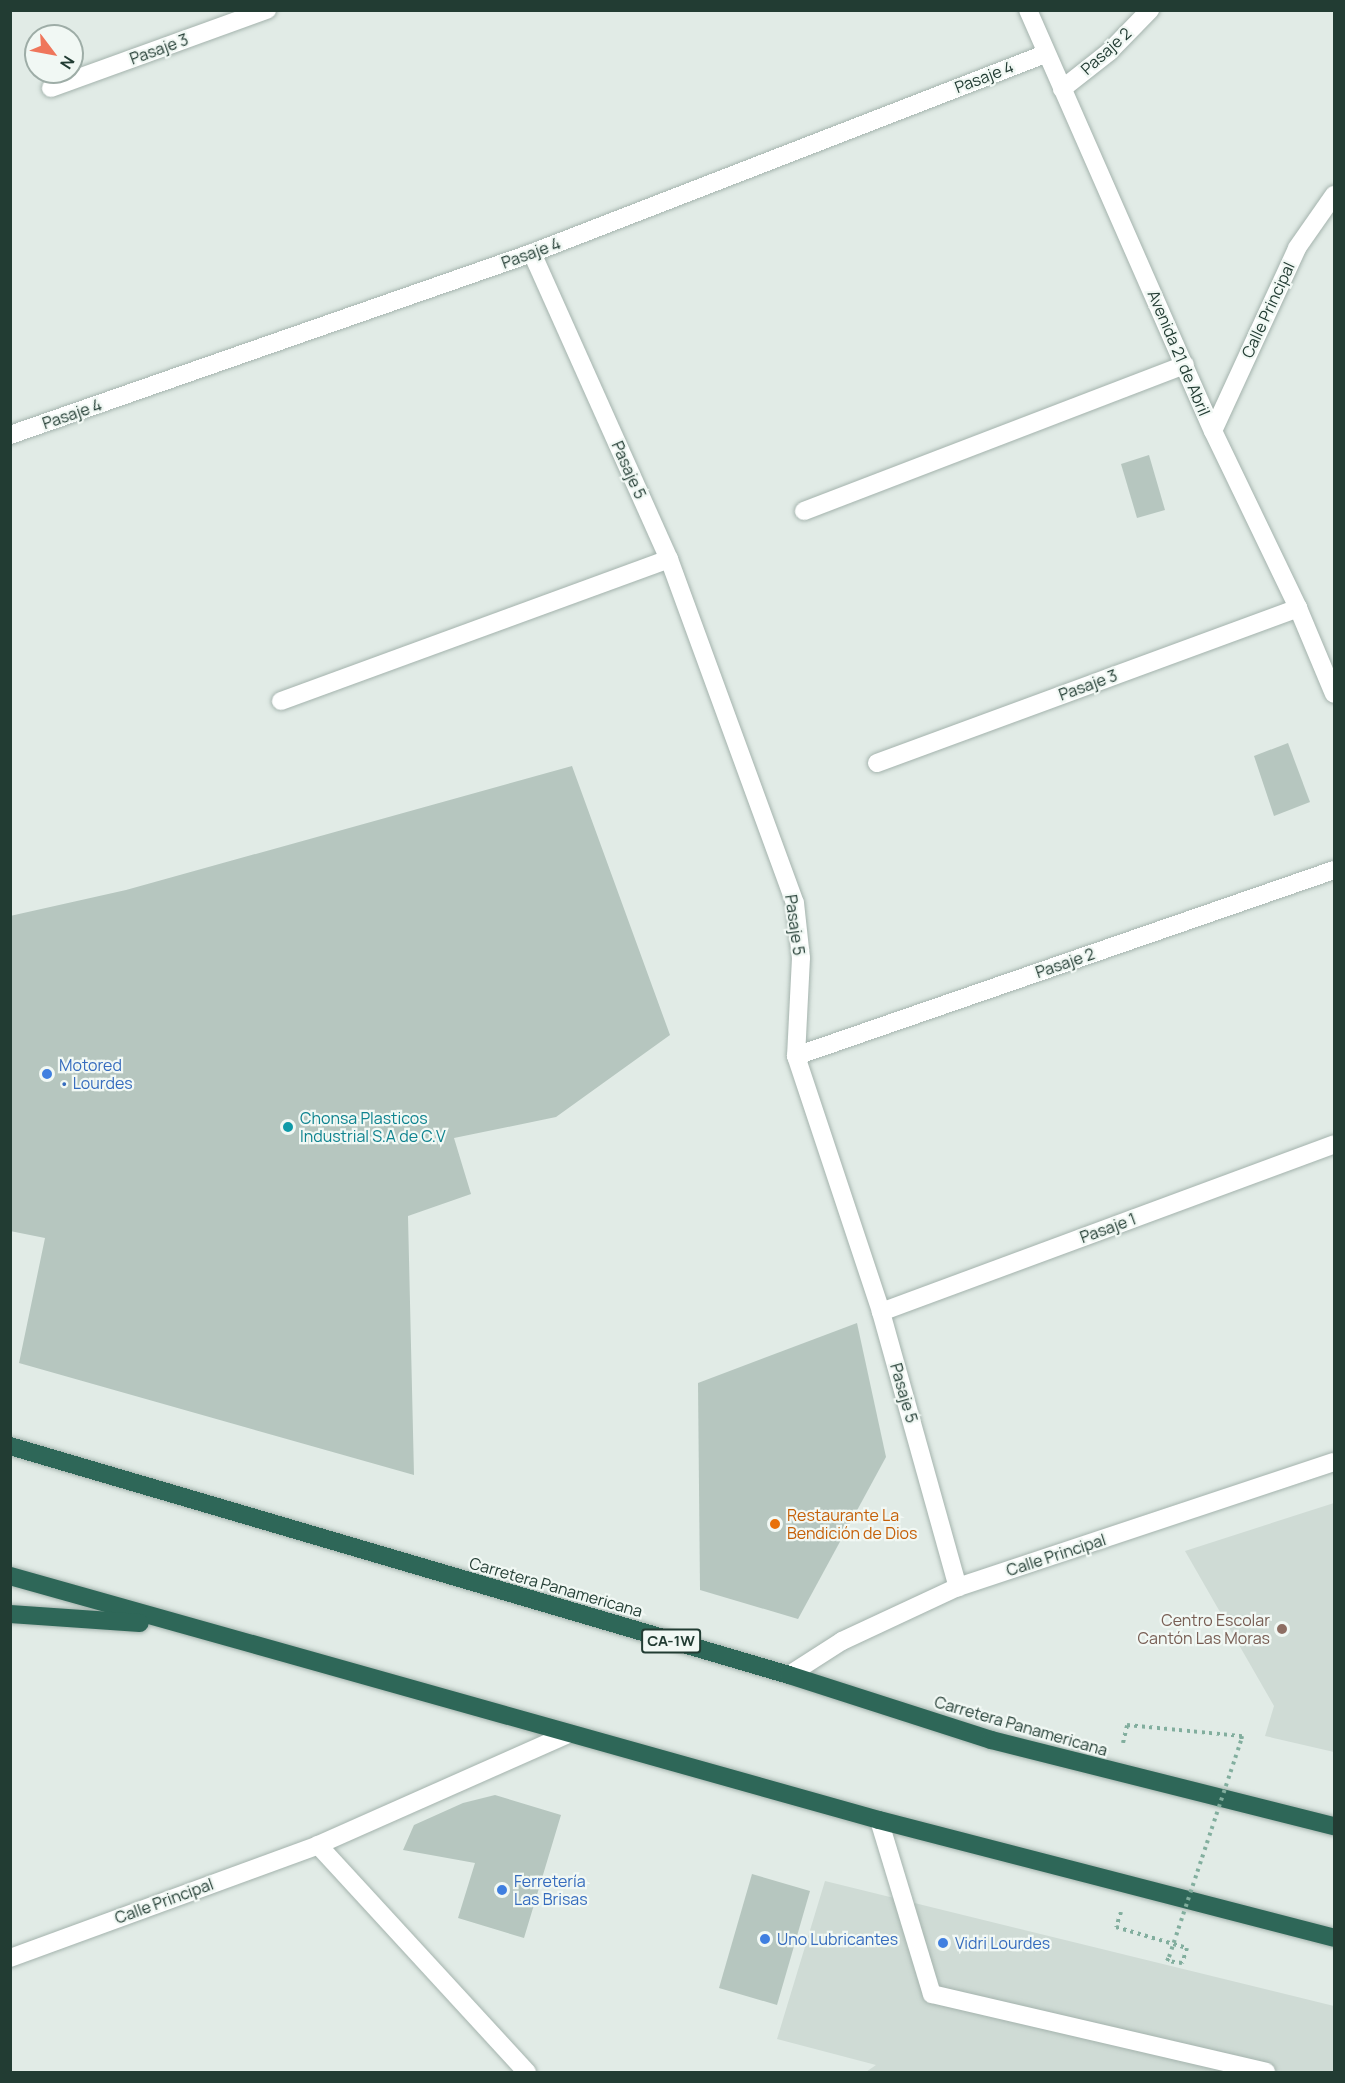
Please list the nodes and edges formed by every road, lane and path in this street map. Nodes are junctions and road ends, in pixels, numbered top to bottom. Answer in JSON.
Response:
{"nodes":[{"id":1,"x":267,"y":10,"type":"edge"},
{"id":2,"x":1028,"y":10,"type":"edge"},
{"id":3,"x":1150,"y":10,"type":"edge"},
{"id":4,"x":1045,"y":54,"type":"junction"},
{"id":5,"x":51,"y":88,"type":"dead end"},
{"id":6,"x":1062,"y":89,"type":"junction"},
{"id":7,"x":1335,"y":195,"type":"edge"},
{"id":8,"x":532,"y":253,"type":"junction"},
{"id":9,"x":1185,"y":365,"type":"junction"},
{"id":10,"x":1213,"y":431,"type":"junction"},
{"id":11,"x":10,"y":435,"type":"edge"},
{"id":12,"x":804,"y":511,"type":"dead end"},
{"id":13,"x":669,"y":559,"type":"junction"},
{"id":14,"x":1298,"y":608,"type":"junction"},
{"id":15,"x":1335,"y":694,"type":"edge"},
{"id":16,"x":281,"y":700,"type":"dead end"},
{"id":17,"x":877,"y":763,"type":"dead end"},
{"id":18,"x":1335,"y":870,"type":"edge"},
{"id":19,"x":796,"y":1056,"type":"junction"},
{"id":20,"x":1335,"y":1144,"type":"edge"},
{"id":21,"x":881,"y":1312,"type":"junction"},
{"id":22,"x":10,"y":1446,"type":"edge"},
{"id":23,"x":1335,"y":1462,"type":"edge"},
{"id":24,"x":10,"y":1576,"type":"edge"},
{"id":25,"x":958,"y":1587,"type":"junction"},
{"id":26,"x":10,"y":1614,"type":"edge"},
{"id":27,"x":178,"y":1626,"type":"junction"},
{"id":28,"x":789,"y":1675,"type":"junction"},
{"id":29,"x":1127,"y":1725,"type":"dead end"},
{"id":30,"x":568,"y":1734,"type":"junction"},
{"id":31,"x":879,"y":1820,"type":"junction"},
{"id":32,"x":1335,"y":1826,"type":"edge"},
{"id":33,"x":318,"y":1845,"type":"junction"},
{"id":34,"x":1129,"y":1886,"type":"junction"},
{"id":35,"x":1335,"y":1938,"type":"edge"},
{"id":36,"x":10,"y":1958,"type":"edge"},
{"id":37,"x":526,"y":2073,"type":"edge"},
{"id":38,"x":1266,"y":2073,"type":"edge"}],
"edges":[{"from":1,"to":5,"type":"street","name":"Pasaje 3"},
{"from":2,"to":4,"type":"street","name":"Avenida 21 de Abril"},
{"from":3,"to":6,"type":"street","name":"Pasaje 2"},
{"from":4,"to":6,"type":"street","name":"Avenida 21 de Abril"},
{"from":4,"to":8,"type":"street","name":"Pasaje 4"},
{"from":6,"to":9,"type":"street","name":"Avenida 21 de Abril"},
{"from":7,"to":10,"type":"street","name":"Calle Principal"},
{"from":8,"to":11,"type":"street","name":"Pasaje 4"},
{"from":8,"to":13,"type":"street","name":"Pasaje 5"},
{"from":9,"to":10,"type":"street","name":"Avenida 21 de Abril"},
{"from":9,"to":12,"type":"street"},
{"from":10,"to":14,"type":"street","name":"Avenida 21 de Abril"},
{"from":13,"to":16,"type":"street"},
{"from":13,"to":19,"type":"street","name":"Pasaje 5"},
{"from":14,"to":15,"type":"street","name":"Avenida 21 de Abril"},
{"from":14,"to":17,"type":"street","name":"Pasaje 3"},
{"from":18,"to":19,"type":"street","name":"Pasaje 2"},
{"from":19,"to":21,"type":"street","name":"Pasaje 5"},
{"from":20,"to":21,"type":"street","name":"Pasaje 1"},
{"from":21,"to":25,"type":"street","name":"Pasaje 5"},
{"from":22,"to":28,"type":"highway","name":"Carretera Panamericana","number":"CA-1W"},
{"from":23,"to":25,"type":"street","name":"Calle Principal"},
{"from":24,"to":27,"type":"highway"},
{"from":25,"to":28,"type":"street","name":"Calle Principal"},
{"from":26,"to":27,"type":"highway"},
{"from":27,"to":30,"type":"highway"},
{"from":28,"to":32,"type":"highway","name":"Carretera Panamericana","number":"CA-1W"},
{"from":29,"to":34,"type":"path","bridge":true},
{"from":30,"to":31,"type":"highway"},
{"from":30,"to":33,"type":"street","name":"Calle Principal"},
{"from":31,"to":34,"type":"highway"},
{"from":31,"to":38,"type":"street"},
{"from":33,"to":36,"type":"street","name":"Calle Principal"},
{"from":33,"to":37,"type":"street"},
{"from":34,"to":35,"type":"highway"}]}
